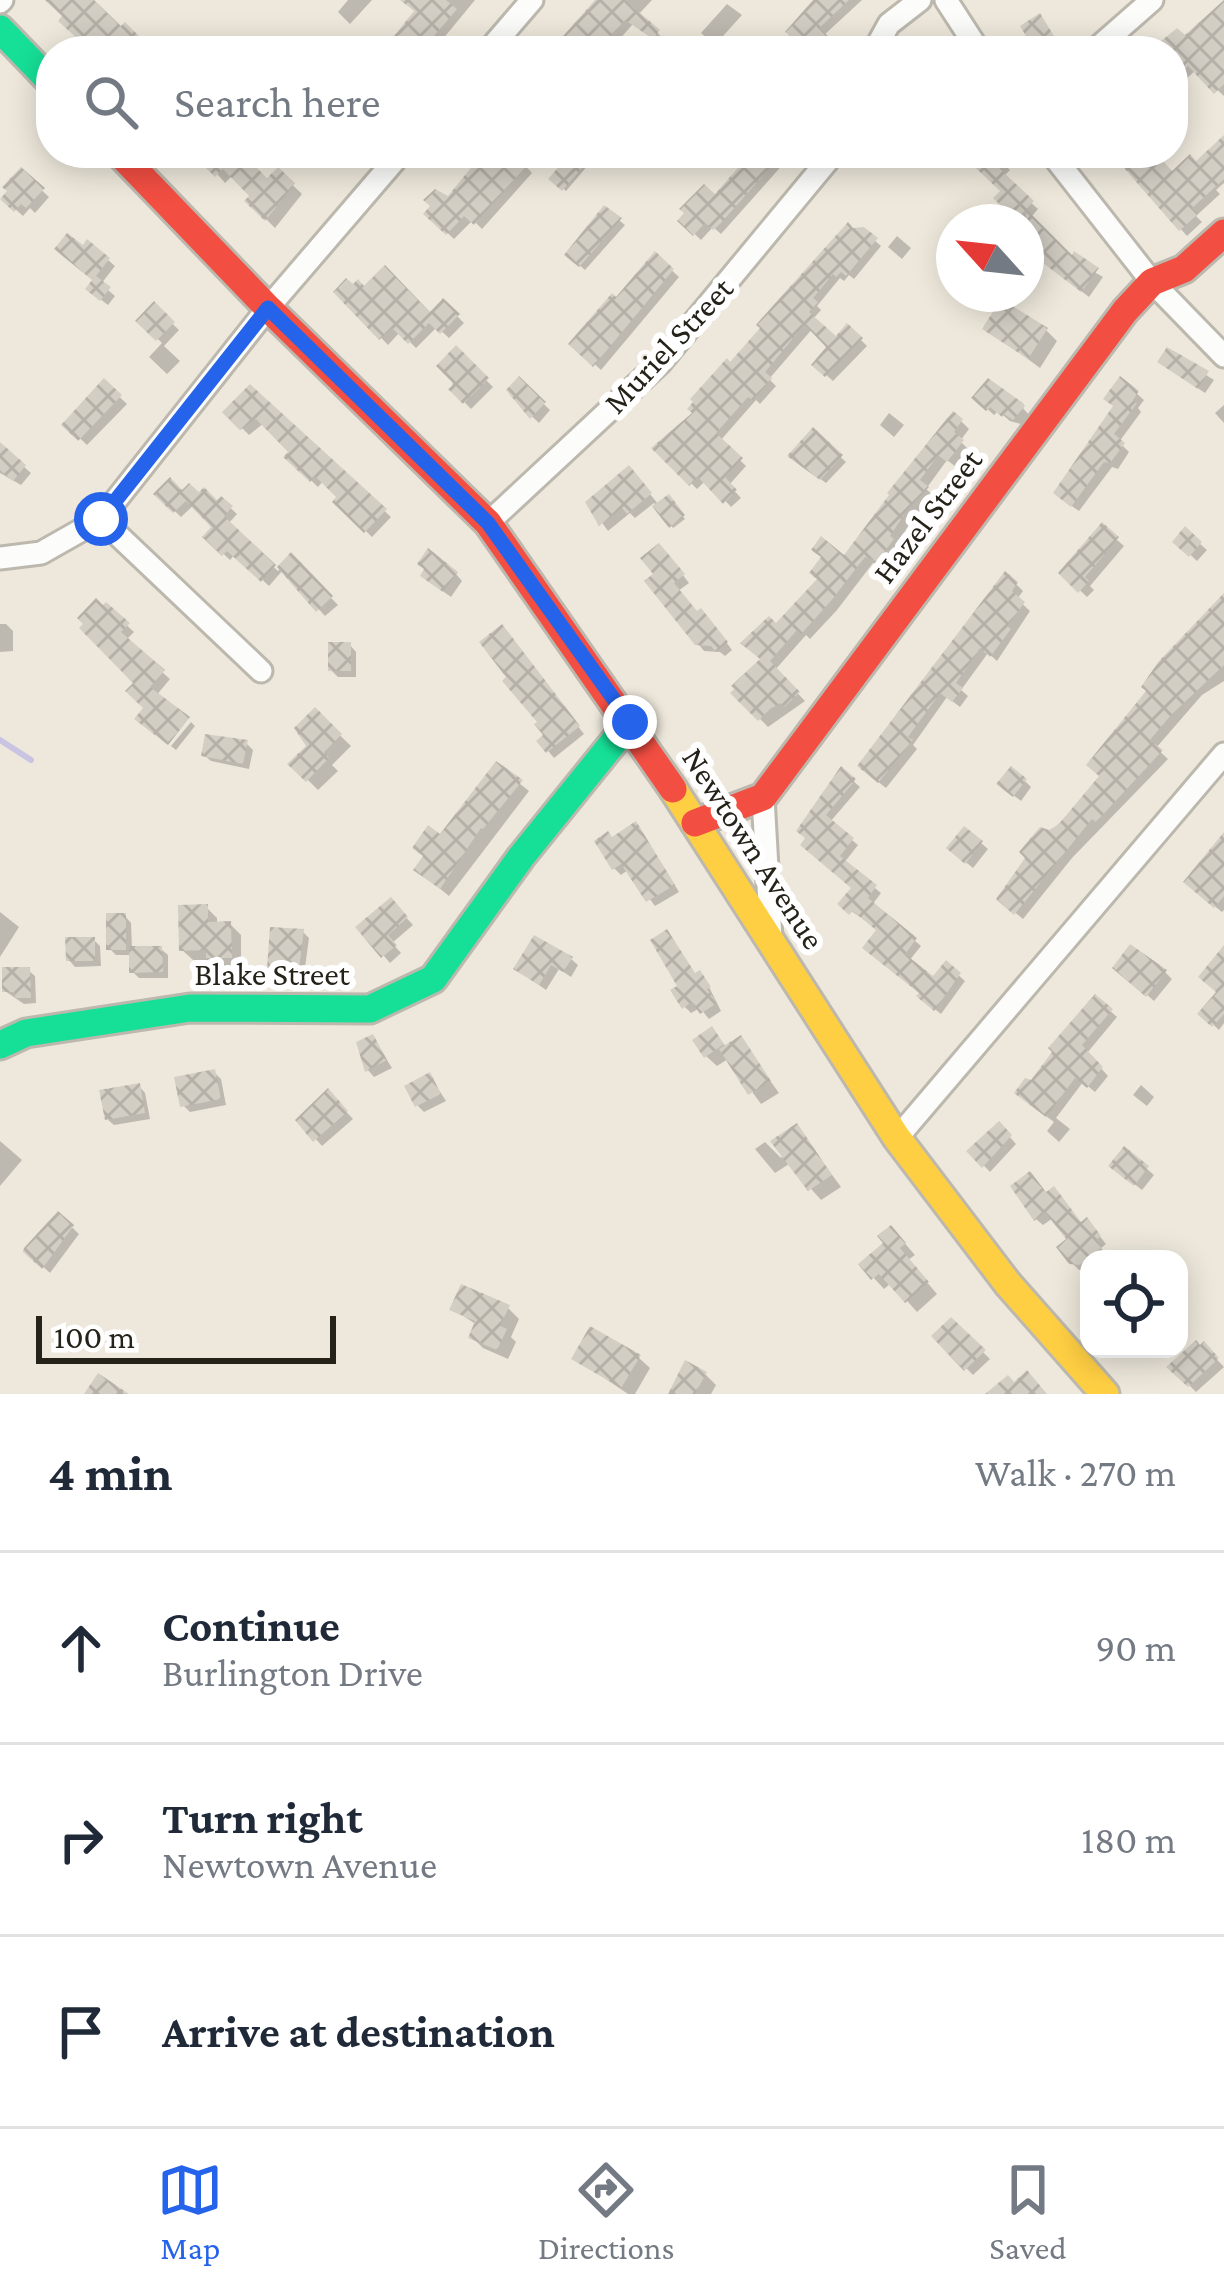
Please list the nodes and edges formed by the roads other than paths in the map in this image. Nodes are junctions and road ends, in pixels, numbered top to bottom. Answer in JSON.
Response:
{"nodes":[{"id":1,"x":532,"y":0,"type":"edge"},
{"id":2,"x":920,"y":0,"type":"edge"},
{"id":3,"x":946,"y":0,"type":"edge"},
{"id":4,"x":1153,"y":0,"type":"edge"},
{"id":5,"x":0,"y":29,"type":"edge"},
{"id":6,"x":501,"y":36,"type":"edge"},
{"id":7,"x":882,"y":36,"type":"edge"},
{"id":8,"x":969,"y":36,"type":"edge"},
{"id":9,"x":1111,"y":36,"type":"edge"},
{"id":10,"x":36,"y":66,"type":"edge"},
{"id":11,"x":133,"y":168,"type":"edge"},
{"id":12,"x":388,"y":168,"type":"edge"},
{"id":13,"x":823,"y":168,"type":"edge"},
{"id":14,"x":1063,"y":168,"type":"edge"},
{"id":15,"x":1224,"y":233,"type":"edge"},
{"id":16,"x":1153,"y":282,"type":"junction"},
{"id":17,"x":268,"y":308,"type":"junction"},
{"id":18,"x":1224,"y":356,"type":"edge"},
{"id":19,"x":101,"y":519,"type":"junction"},
{"id":20,"x":488,"y":523,"type":"junction"},
{"id":21,"x":0,"y":558,"type":"edge"},
{"id":22,"x":261,"y":671,"type":"dead end"},
{"id":23,"x":630,"y":722,"type":"junction"},
{"id":24,"x":1224,"y":754,"type":"edge"},
{"id":25,"x":764,"y":797,"type":"junction"},
{"id":26,"x":694,"y":823,"type":"junction"},
{"id":27,"x":771,"y":940,"type":"junction"},
{"id":28,"x":8,"y":1033,"type":"edge"},
{"id":29,"x":897,"y":1138,"type":"junction"},
{"id":30,"x":1105,"y":1394,"type":"edge"}],
"edges":[{"from":1,"to":6,"type":"street"},
{"from":2,"to":7,"type":"street"},
{"from":3,"to":8,"type":"street"},
{"from":4,"to":9,"type":"street"},
{"from":5,"to":10,"type":"main road"},
{"from":11,"to":17,"type":"main road","name":"Newtown Avenue"},
{"from":12,"to":17,"type":"street"},
{"from":13,"to":20,"type":"street","name":"Muriel Street"},
{"from":14,"to":16,"type":"street"},
{"from":15,"to":16,"type":"main road","name":"Hazel Street"},
{"from":16,"to":18,"type":"street"},
{"from":16,"to":25,"type":"main road","name":"Hazel Street"},
{"from":17,"to":19,"type":"street"},
{"from":17,"to":20,"type":"main road","name":"Newtown Avenue"},
{"from":19,"to":21,"type":"street"},
{"from":19,"to":22,"type":"street"},
{"from":20,"to":23,"type":"main road","name":"Newtown Avenue"},
{"from":23,"to":26,"type":"main road","name":"Newtown Avenue"},
{"from":23,"to":28,"type":"main road","name":"Blake Street"},
{"from":24,"to":29,"type":"street"},
{"from":25,"to":26,"type":"main road"},
{"from":25,"to":27,"type":"street"},
{"from":26,"to":27,"type":"main road","name":"Newtown Avenue"},
{"from":27,"to":29,"type":"main road","name":"Newtown Avenue"},
{"from":29,"to":30,"type":"main road","name":"Newtown Avenue"}]}
